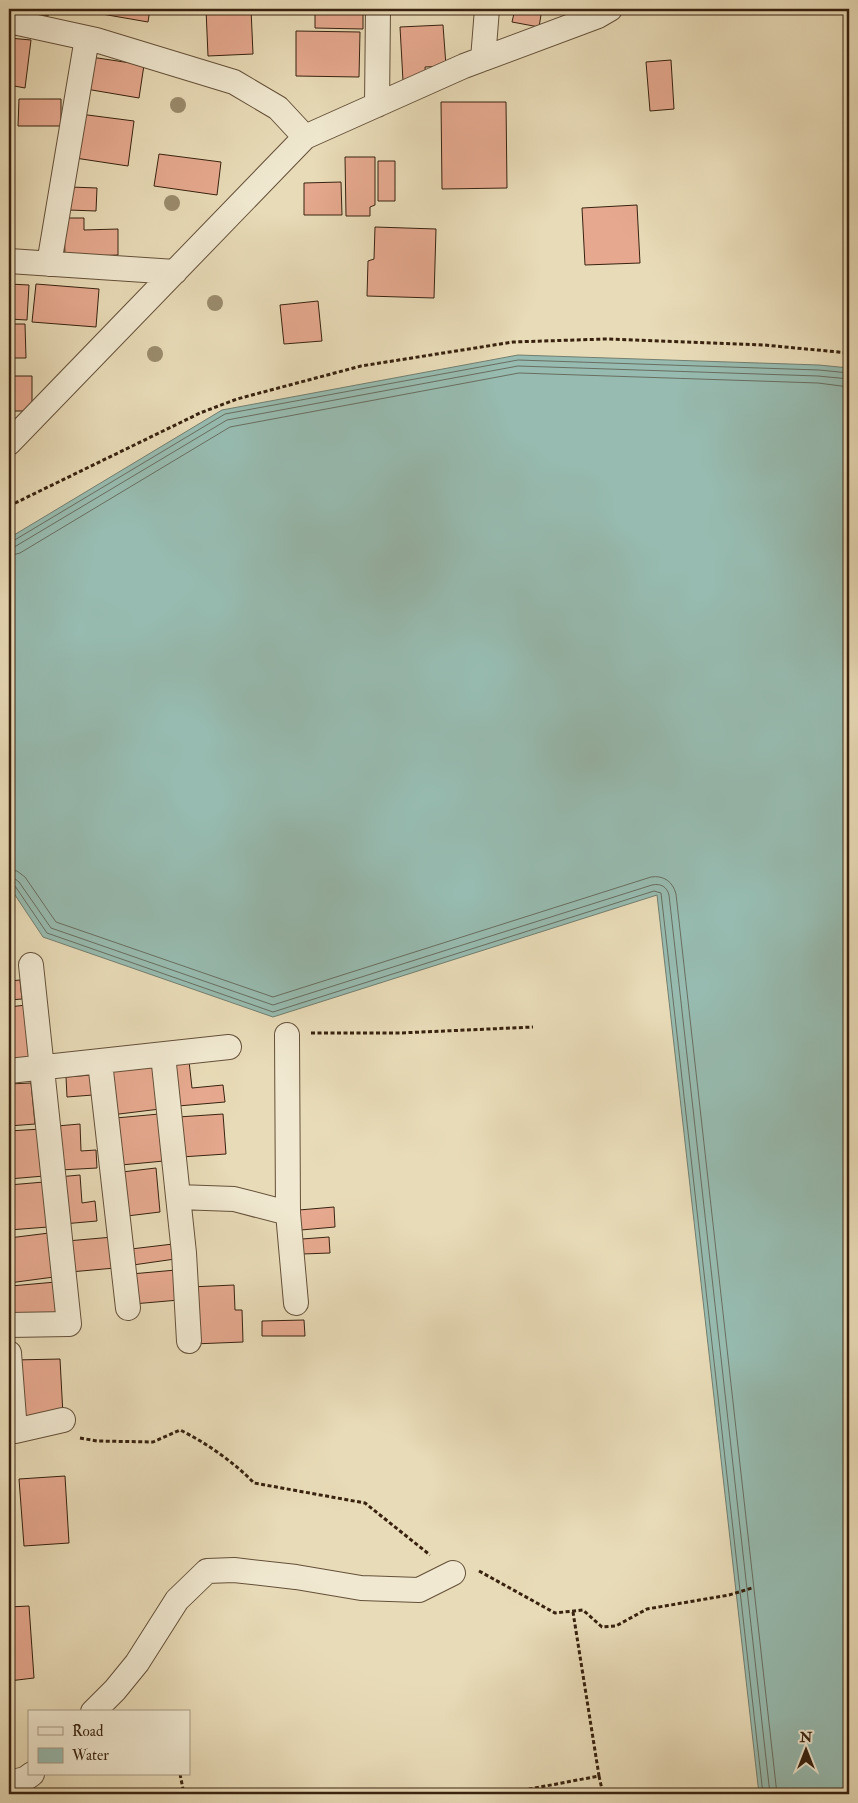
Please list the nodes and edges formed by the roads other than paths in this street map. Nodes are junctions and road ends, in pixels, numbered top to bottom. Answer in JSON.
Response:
{"nodes":[{"id":1,"x":378,"y":9,"type":"edge"},
{"id":2,"x":487,"y":9,"type":"edge"},
{"id":3,"x":610,"y":9,"type":"edge"},
{"id":4,"x":9,"y":21,"type":"edge"},
{"id":5,"x":87,"y":38,"type":"junction"},
{"id":6,"x":482,"y":59,"type":"junction"},
{"id":7,"x":377,"y":105,"type":"junction"},
{"id":8,"x":305,"y":137,"type":"junction"},
{"id":9,"x":9,"y":261,"type":"edge"},
{"id":10,"x":49,"y":264,"type":"junction"},
{"id":11,"x":175,"y":272,"type":"junction"},
{"id":12,"x":9,"y":443,"type":"edge"},
{"id":13,"x":32,"y":965,"type":"dead end"},
{"id":14,"x":287,"y":1035,"type":"road end"},
{"id":15,"x":229,"y":1047,"type":"dead end"},
{"id":16,"x":164,"y":1055,"type":"junction"},
{"id":17,"x":100,"y":1062,"type":"junction"},
{"id":18,"x":42,"y":1068,"type":"junction"},
{"id":19,"x":9,"y":1071,"type":"edge"},
{"id":20,"x":178,"y":1197,"type":"junction"},
{"id":21,"x":288,"y":1213,"type":"junction"},
{"id":22,"x":296,"y":1303,"type":"dead end"},
{"id":23,"x":128,"y":1308,"type":"dead end"},
{"id":24,"x":9,"y":1325,"type":"edge"},
{"id":25,"x":189,"y":1341,"type":"dead end"},
{"id":26,"x":9,"y":1353,"type":"edge"},
{"id":27,"x":63,"y":1420,"type":"road end"},
{"id":28,"x":12,"y":1431,"type":"edge"},
{"id":29,"x":453,"y":1573,"type":"road end"},
{"id":30,"x":95,"y":1710,"type":"edge"},
{"id":31,"x":29,"y":1776,"type":"edge"},
{"id":32,"x":9,"y":1783,"type":"edge"}],
"edges":[{"from":1,"to":7,"type":"street"},
{"from":2,"to":6,"type":"street"},
{"from":3,"to":6,"type":"street"},
{"from":4,"to":5,"type":"street"},
{"from":5,"to":8,"type":"street"},
{"from":5,"to":10,"type":"street"},
{"from":6,"to":7,"type":"street"},
{"from":7,"to":8,"type":"street"},
{"from":8,"to":11,"type":"street"},
{"from":9,"to":10,"type":"street"},
{"from":10,"to":11,"type":"street"},
{"from":11,"to":12,"type":"street"},
{"from":13,"to":18,"type":"street"},
{"from":14,"to":21,"type":"street"},
{"from":15,"to":16,"type":"street"},
{"from":16,"to":17,"type":"street"},
{"from":16,"to":20,"type":"street"},
{"from":17,"to":18,"type":"street"},
{"from":17,"to":23,"type":"street"},
{"from":18,"to":19,"type":"street"},
{"from":18,"to":24,"type":"street"},
{"from":20,"to":21,"type":"street"},
{"from":20,"to":25,"type":"street"},
{"from":21,"to":22,"type":"street"},
{"from":26,"to":28,"type":"street"},
{"from":27,"to":28,"type":"street"},
{"from":29,"to":30,"type":"street"},
{"from":31,"to":32,"type":"street"}]}
